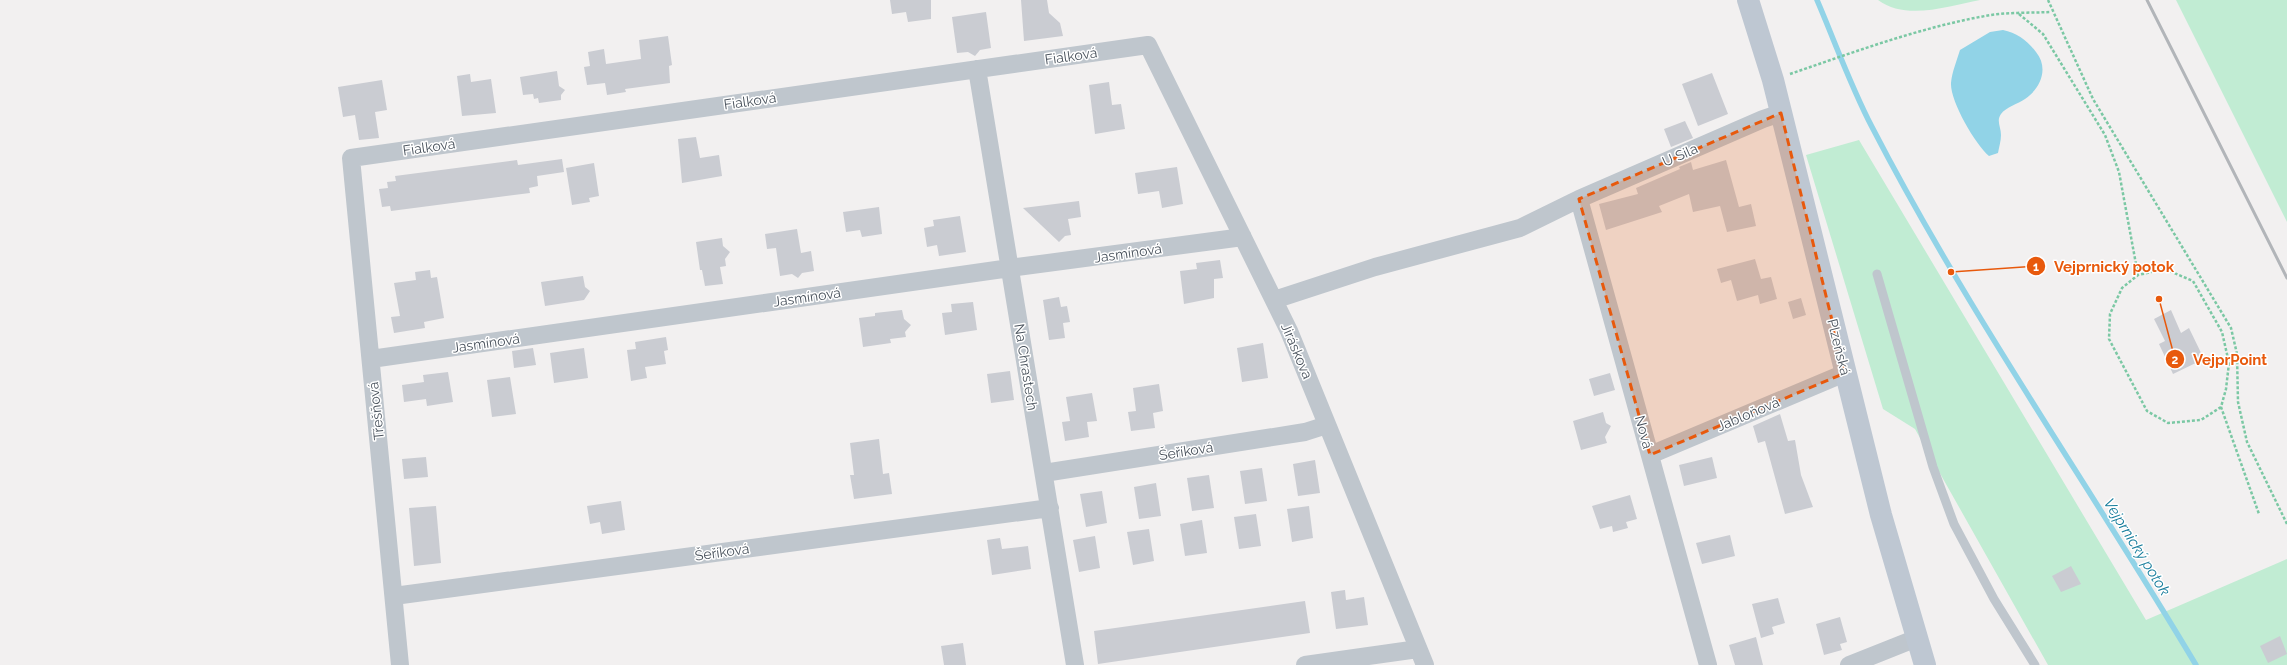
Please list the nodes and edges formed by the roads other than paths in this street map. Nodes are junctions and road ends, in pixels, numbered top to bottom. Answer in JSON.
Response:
{"nodes":[{"id":1,"x":1748,"y":0,"type":"edge"},
{"id":2,"x":1148,"y":45,"type":"joint"},
{"id":3,"x":977,"y":69,"type":"junction"},
{"id":4,"x":1781,"y":113,"type":"junction"},
{"id":5,"x":352,"y":158,"type":"joint"},
{"id":6,"x":1579,"y":199,"type":"junction"},
{"id":7,"x":1243,"y":237,"type":"junction"},
{"id":8,"x":1010,"y":268,"type":"junction"},
{"id":9,"x":1877,"y":274,"type":"dead end"},
{"id":10,"x":1274,"y":300,"type":"junction"},
{"id":11,"x":371,"y":359,"type":"junction"},
{"id":12,"x":1845,"y":373,"type":"junction"},
{"id":13,"x":1327,"y":425,"type":"junction"},
{"id":14,"x":1650,"y":455,"type":"junction"},
{"id":15,"x":1044,"y":473,"type":"junction"},
{"id":16,"x":1050,"y":508,"type":"junction"},
{"id":17,"x":394,"y":596,"type":"junction"},
{"id":18,"x":1917,"y":638,"type":"junction"},
{"id":19,"x":1422,"y":657,"type":"edge"},
{"id":20,"x":400,"y":665,"type":"edge"},
{"id":21,"x":1076,"y":665,"type":"edge"},
{"id":22,"x":1305,"y":665,"type":"edge"},
{"id":23,"x":1708,"y":665,"type":"edge"},
{"id":24,"x":1849,"y":665,"type":"edge"},
{"id":25,"x":1925,"y":665,"type":"edge"},
{"id":26,"x":2035,"y":665,"type":"edge"}],
"edges":[{"from":1,"to":4,"type":"main road","name":"Plzeňská"},
{"from":2,"to":3,"type":"street","name":"Fialková"},
{"from":2,"to":7,"type":"street","name":"Jiráskova"},
{"from":3,"to":5,"type":"street","name":"Fialková"},
{"from":3,"to":8,"type":"street","name":"Na Chrastech"},
{"from":4,"to":6,"type":"street","name":"U Sila"},
{"from":4,"to":12,"type":"main road","name":"Plzeňská"},
{"from":5,"to":11,"type":"street","name":"Třešňová"},
{"from":6,"to":10,"type":"street","name":"U Sila"},
{"from":6,"to":14,"type":"street","name":"Nová"},
{"from":7,"to":8,"type":"street","name":"Jasmínová"},
{"from":7,"to":10,"type":"street","name":"Jiráskova"},
{"from":8,"to":11,"type":"street","name":"Jasmínová"},
{"from":8,"to":15,"type":"street","name":"Na Chrastech"},
{"from":9,"to":26,"type":"lane"},
{"from":10,"to":13,"type":"street","name":"Jiráskova"},
{"from":11,"to":17,"type":"street","name":"Třešňová"},
{"from":12,"to":14,"type":"street","name":"Jabloňová"},
{"from":12,"to":18,"type":"main road","name":"Plzeňská"},
{"from":13,"to":15,"type":"street","name":"Šeříková"},
{"from":13,"to":19,"type":"street","name":"Jiráskova"},
{"from":14,"to":23,"type":"street","name":"Nová"},
{"from":15,"to":16,"type":"street","name":"Na Chrastech"},
{"from":16,"to":17,"type":"street","name":"Šeříková"},
{"from":16,"to":21,"type":"street","name":"Na Chrastech"},
{"from":17,"to":20,"type":"street","name":"Třešňová"},
{"from":18,"to":24,"type":"street"},
{"from":18,"to":25,"type":"main road","name":"Plzeňská"},
{"from":19,"to":22,"type":"street"}]}
